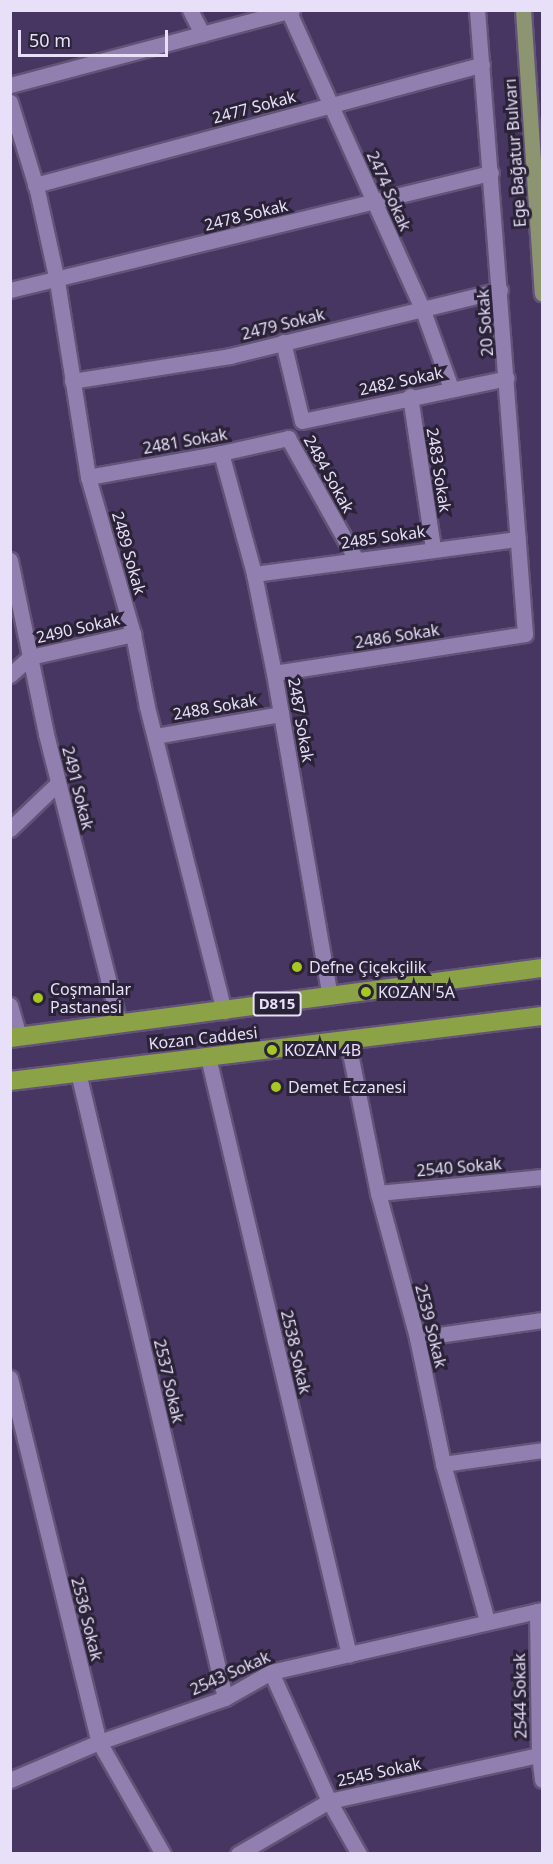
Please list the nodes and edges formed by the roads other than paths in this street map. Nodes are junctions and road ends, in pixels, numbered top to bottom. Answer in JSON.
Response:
{"nodes":[{"id":1,"x":190,"y":10,"type":"edge"},
{"id":2,"x":477,"y":10,"type":"edge"},
{"id":3,"x":523,"y":10,"type":"edge"},
{"id":4,"x":290,"y":11,"type":"edge"},
{"id":5,"x":202,"y":34,"type":"junction"},
{"id":6,"x":482,"y":64,"type":"junction"},
{"id":7,"x":10,"y":85,"type":"edge"},
{"id":8,"x":10,"y":102,"type":"edge"},
{"id":9,"x":332,"y":105,"type":"junction"},
{"id":10,"x":491,"y":173,"type":"junction"},
{"id":11,"x":35,"y":185,"type":"junction"},
{"id":12,"x":374,"y":202,"type":"junction"},
{"id":13,"x":57,"y":280,"type":"junction"},
{"id":14,"x":10,"y":290,"type":"edge"},
{"id":15,"x":501,"y":290,"type":"junction"},
{"id":16,"x":543,"y":293,"type":"edge"},
{"id":17,"x":422,"y":308,"type":"junction"},
{"id":18,"x":283,"y":342,"type":"junction"},
{"id":19,"x":507,"y":378,"type":"junction"},
{"id":20,"x":72,"y":381,"type":"junction"},
{"id":21,"x":451,"y":388,"type":"junction"},
{"id":22,"x":410,"y":396,"type":"junction"},
{"id":23,"x":288,"y":438,"type":"joint"},
{"id":24,"x":221,"y":453,"type":"junction"},
{"id":25,"x":88,"y":477,"type":"junction"},
{"id":26,"x":518,"y":539,"type":"junction"},
{"id":27,"x":433,"y":548,"type":"junction"},
{"id":28,"x":356,"y":559,"type":"junction"},
{"id":29,"x":10,"y":560,"type":"edge"},
{"id":30,"x":254,"y":574,"type":"junction"},
{"id":31,"x":133,"y":634,"type":"junction"},
{"id":32,"x":525,"y":634,"type":"joint"},
{"id":33,"x":30,"y":657,"type":"junction"},
{"id":34,"x":274,"y":673,"type":"junction"},
{"id":35,"x":10,"y":675,"type":"edge"},
{"id":36,"x":281,"y":714,"type":"junction"},
{"id":37,"x":155,"y":736,"type":"junction"},
{"id":38,"x":58,"y":783,"type":"junction"},
{"id":39,"x":10,"y":829,"type":"edge"},
{"id":40,"x":543,"y":968,"type":"edge"},
{"id":41,"x":330,"y":996,"type":"junction"},
{"id":42,"x":10,"y":1005,"type":"edge"},
{"id":43,"x":224,"y":1011,"type":"junction"},
{"id":44,"x":543,"y":1016,"type":"edge"},
{"id":45,"x":120,"y":1023,"type":"junction"},
{"id":46,"x":15,"y":1037,"type":"edge"},
{"id":47,"x":347,"y":1038,"type":"junction"},
{"id":48,"x":208,"y":1058,"type":"junction"},
{"id":49,"x":78,"y":1072,"type":"junction"},
{"id":50,"x":10,"y":1081,"type":"edge"},
{"id":51,"x":543,"y":1177,"type":"edge"},
{"id":52,"x":378,"y":1193,"type":"junction"},
{"id":53,"x":543,"y":1320,"type":"edge"},
{"id":54,"x":417,"y":1338,"type":"junction"},
{"id":55,"x":10,"y":1378,"type":"edge"},
{"id":56,"x":543,"y":1450,"type":"edge"},
{"id":57,"x":443,"y":1464,"type":"junction"},
{"id":58,"x":540,"y":1610,"type":"edge"},
{"id":59,"x":487,"y":1621,"type":"junction"},
{"id":60,"x":349,"y":1654,"type":"junction"},
{"id":61,"x":271,"y":1672,"type":"junction"},
{"id":62,"x":225,"y":1698,"type":"junction"},
{"id":63,"x":99,"y":1742,"type":"junction"},
{"id":64,"x":539,"y":1755,"type":"junction"},
{"id":65,"x":10,"y":1780,"type":"edge"},
{"id":66,"x":543,"y":1780,"type":"edge"},
{"id":67,"x":329,"y":1801,"type":"junction"},
{"id":68,"x":163,"y":1854,"type":"edge"},
{"id":69,"x":238,"y":1854,"type":"edge"},
{"id":70,"x":359,"y":1854,"type":"edge"}],
"edges":[{"from":1,"to":5,"type":"street"},
{"from":2,"to":6,"type":"street","name":"20 Sokak"},
{"from":3,"to":16,"type":"main road","name":"Ege Bağatur Bulvarı"},
{"from":4,"to":5,"type":"street"},
{"from":4,"to":9,"type":"street","name":"2474 Sokak"},
{"from":5,"to":7,"type":"street"},
{"from":6,"to":9,"type":"street","name":"2477 Sokak"},
{"from":6,"to":10,"type":"street","name":"20 Sokak"},
{"from":8,"to":11,"type":"street","name":"2489 Sokak"},
{"from":9,"to":11,"type":"street","name":"2477 Sokak"},
{"from":9,"to":12,"type":"street","name":"2474 Sokak"},
{"from":10,"to":12,"type":"street","name":"2478 Sokak"},
{"from":10,"to":15,"type":"street","name":"20 Sokak"},
{"from":11,"to":13,"type":"street","name":"2489 Sokak"},
{"from":12,"to":13,"type":"street","name":"2478 Sokak"},
{"from":12,"to":17,"type":"street","name":"2474 Sokak"},
{"from":13,"to":14,"type":"street","name":"2478 Sokak"},
{"from":13,"to":20,"type":"street","name":"2489 Sokak"},
{"from":15,"to":17,"type":"street","name":"2479 Sokak"},
{"from":15,"to":19,"type":"street","name":"20 Sokak"},
{"from":17,"to":18,"type":"street","name":"2479 Sokak"},
{"from":17,"to":21,"type":"street","name":"2474 Sokak"},
{"from":18,"to":20,"type":"street","name":"2479 Sokak"},
{"from":18,"to":22,"type":"street","name":"2482 Sokak"},
{"from":19,"to":21,"type":"street","name":"2482 Sokak"},
{"from":19,"to":26,"type":"street","name":"20 Sokak"},
{"from":20,"to":25,"type":"street","name":"2489 Sokak"},
{"from":21,"to":22,"type":"street","name":"2482 Sokak"},
{"from":22,"to":27,"type":"street","name":"2483 Sokak"},
{"from":23,"to":24,"type":"street","name":"2481 Sokak"},
{"from":23,"to":28,"type":"street","name":"2484 Sokak"},
{"from":24,"to":25,"type":"street","name":"2481 Sokak"},
{"from":24,"to":30,"type":"street","name":"2487 Sokak"},
{"from":25,"to":31,"type":"street","name":"2489 Sokak"},
{"from":26,"to":27,"type":"street","name":"2485 Sokak"},
{"from":26,"to":32,"type":"street","name":"20 Sokak"},
{"from":27,"to":28,"type":"street","name":"2485 Sokak"},
{"from":28,"to":30,"type":"street","name":"2485 Sokak"},
{"from":29,"to":33,"type":"street","name":"2491 Sokak"},
{"from":30,"to":34,"type":"street","name":"2487 Sokak"},
{"from":31,"to":33,"type":"street","name":"2490 Sokak"},
{"from":31,"to":37,"type":"street","name":"2489 Sokak"},
{"from":32,"to":34,"type":"street","name":"2486 Sokak"},
{"from":33,"to":35,"type":"street"},
{"from":33,"to":38,"type":"street","name":"2491 Sokak"},
{"from":34,"to":36,"type":"street","name":"2487 Sokak"},
{"from":36,"to":37,"type":"street","name":"2488 Sokak"},
{"from":36,"to":41,"type":"street","name":"2487 Sokak"},
{"from":37,"to":43,"type":"street","name":"2489 Sokak"},
{"from":38,"to":39,"type":"street"},
{"from":38,"to":45,"type":"street","name":"2491 Sokak"},
{"from":40,"to":41,"type":"highway","name":"Kozan Caddesi","number":"D815"},
{"from":41,"to":43,"type":"highway","name":"Kozan Caddesi","number":"D815"},
{"from":42,"to":46,"type":"street"},
{"from":43,"to":45,"type":"highway","name":"Kozan Caddesi","number":"D815"},
{"from":44,"to":47,"type":"highway","name":"Kozan Caddesi"},
{"from":45,"to":46,"type":"highway","name":"Kozan Caddesi","number":"D815"},
{"from":47,"to":48,"type":"highway","name":"Kozan Caddesi"},
{"from":47,"to":52,"type":"street","name":"2539 Sokak"},
{"from":48,"to":49,"type":"highway","name":"Kozan Caddesi"},
{"from":48,"to":60,"type":"street","name":"2538 Sokak"},
{"from":49,"to":50,"type":"highway","name":"Kozan Caddesi"},
{"from":49,"to":62,"type":"street","name":"2537 Sokak"},
{"from":51,"to":52,"type":"street","name":"2540 Sokak"},
{"from":52,"to":54,"type":"street","name":"2539 Sokak"},
{"from":53,"to":54,"type":"street"},
{"from":54,"to":57,"type":"street","name":"2539 Sokak"},
{"from":55,"to":63,"type":"street","name":"2536 Sokak"},
{"from":56,"to":57,"type":"street"},
{"from":57,"to":59,"type":"street","name":"2539 Sokak"},
{"from":58,"to":59,"type":"street","name":"2543 Sokak"},
{"from":58,"to":64,"type":"street","name":"2544 Sokak"},
{"from":59,"to":60,"type":"street","name":"2543 Sokak"},
{"from":60,"to":61,"type":"street","name":"2543 Sokak"},
{"from":61,"to":62,"type":"street","name":"2543 Sokak"},
{"from":61,"to":67,"type":"street"},
{"from":62,"to":63,"type":"street","name":"2543 Sokak"},
{"from":63,"to":65,"type":"street","name":"2543 Sokak"},
{"from":63,"to":68,"type":"street","name":"2536 Sokak"},
{"from":64,"to":66,"type":"street","name":"2544 Sokak"},
{"from":64,"to":67,"type":"street","name":"2545 Sokak"},
{"from":67,"to":69,"type":"street","name":"2545 Sokak"},
{"from":67,"to":70,"type":"street"}]}
